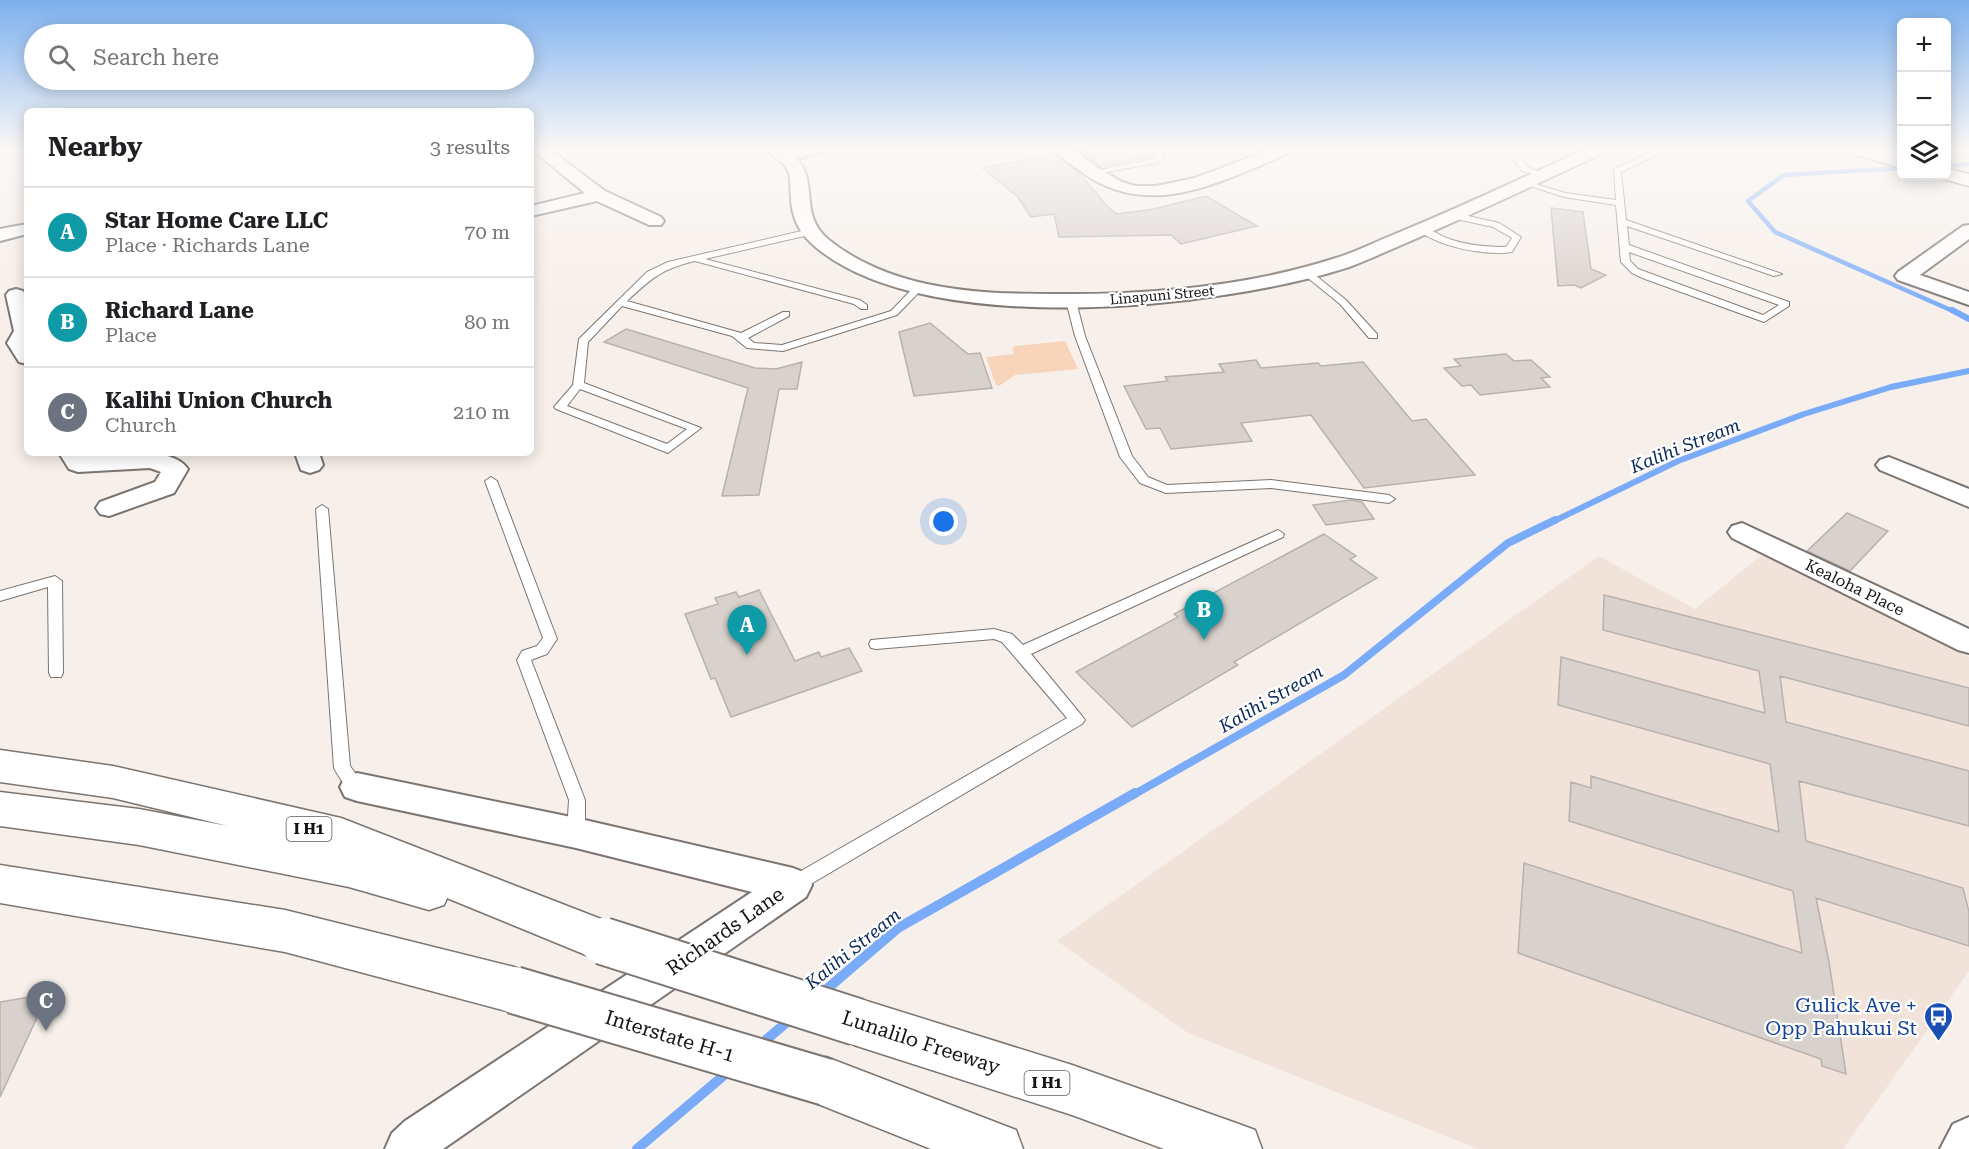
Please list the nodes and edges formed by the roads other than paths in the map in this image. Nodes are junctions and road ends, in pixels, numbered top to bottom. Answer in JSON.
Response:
{"nodes":[{"id":1,"x":567,"y":203,"type":"edge"},
{"id":2,"x":615,"y":203,"type":"edge"},
{"id":3,"x":800,"y":203,"type":"edge"},
{"id":4,"x":1483,"y":203,"type":"edge"},
{"id":5,"x":1619,"y":203,"type":"edge"},
{"id":6,"x":534,"y":210,"type":"edge"},
{"id":7,"x":1455,"y":216,"type":"junction"},
{"id":8,"x":655,"y":221,"type":"dead end"},
{"id":9,"x":1623,"y":222,"type":"junction"},
{"id":10,"x":24,"y":230,"type":"edge"},
{"id":11,"x":1422,"y":230,"type":"junction"},
{"id":12,"x":1969,"y":230,"type":"edge"},
{"id":13,"x":810,"y":232,"type":"junction"},
{"id":14,"x":0,"y":235,"type":"edge"},
{"id":15,"x":1625,"y":247,"type":"junction"},
{"id":16,"x":694,"y":258,"type":"junction"},
{"id":17,"x":1306,"y":272,"type":"junction"},
{"id":18,"x":1778,"y":274,"type":"dead end"},
{"id":19,"x":918,"y":288,"type":"junction"},
{"id":20,"x":16,"y":295,"type":"dead end"},
{"id":21,"x":1969,"y":299,"type":"edge"},
{"id":22,"x":1071,"y":301,"type":"junction"},
{"id":23,"x":620,"y":302,"type":"junction"},
{"id":24,"x":864,"y":307,"type":"dead end"},
{"id":25,"x":786,"y":314,"type":"dead end"},
{"id":26,"x":24,"y":324,"type":"edge"},
{"id":27,"x":1373,"y":336,"type":"dead end"},
{"id":28,"x":742,"y":337,"type":"junction"},
{"id":29,"x":578,"y":385,"type":"junction"},
{"id":30,"x":73,"y":456,"type":"edge"},
{"id":31,"x":1888,"y":465,"type":"dead end"},
{"id":32,"x":491,"y":481,"type":"dead end"},
{"id":33,"x":1389,"y":499,"type":"dead end"},
{"id":34,"x":1969,"y":499,"type":"edge"},
{"id":35,"x":109,"y":508,"type":"dead end"},
{"id":36,"x":322,"y":509,"type":"dead end"},
{"id":37,"x":1742,"y":532,"type":"dead end"},
{"id":38,"x":1278,"y":534,"type":"dead end"},
{"id":39,"x":0,"y":596,"type":"edge"},
{"id":40,"x":1969,"y":642,"type":"edge"},
{"id":41,"x":876,"y":644,"type":"dead end"},
{"id":42,"x":1021,"y":652,"type":"junction"},
{"id":43,"x":56,"y":673,"type":"dead end"},
{"id":44,"x":0,"y":766,"type":"edge"},
{"id":45,"x":357,"y":787,"type":"joint"},
{"id":46,"x":0,"y":809,"type":"edge"},
{"id":47,"x":576,"y":833,"type":"junction"},
{"id":48,"x":0,"y":884,"type":"edge"},
{"id":49,"x":793,"y":885,"type":"junction"},
{"id":50,"x":603,"y":941,"type":"junction"},
{"id":51,"x":1969,"y":1140,"type":"edge"},
{"id":52,"x":408,"y":1149,"type":"edge"},
{"id":53,"x":998,"y":1149,"type":"edge"},
{"id":54,"x":1236,"y":1149,"type":"edge"},
{"id":55,"x":1963,"y":1149,"type":"edge"}],
"edges":[{"from":1,"to":6,"type":"street"},
{"from":2,"to":8,"type":"street"},
{"from":3,"to":13,"type":"street"},
{"from":4,"to":7,"type":"street","name":"Linapuni Street"},
{"from":5,"to":9,"type":"lane"},
{"from":7,"to":11,"type":"street","name":"Linapuni Street"},
{"from":7,"to":11,"type":"lane"},
{"from":9,"to":15,"type":"lane"},
{"from":9,"to":18,"type":"lane"},
{"from":10,"to":14,"type":"street"},
{"from":11,"to":17,"type":"street","name":"Linapuni Street"},
{"from":12,"to":21,"type":"street"},
{"from":13,"to":16,"type":"lane"},
{"from":13,"to":19,"type":"street","name":"Linapuni Street"},
{"from":15,"to":15,"type":"lane"},
{"from":16,"to":23,"type":"lane"},
{"from":16,"to":24,"type":"lane"},
{"from":17,"to":22,"type":"street","name":"Linapuni Street"},
{"from":17,"to":27,"type":"lane"},
{"from":19,"to":22,"type":"street","name":"Linapuni Street"},
{"from":19,"to":28,"type":"lane"},
{"from":20,"to":26,"type":"street"},
{"from":22,"to":33,"type":"lane"},
{"from":23,"to":28,"type":"lane"},
{"from":23,"to":29,"type":"lane"},
{"from":25,"to":28,"type":"lane"},
{"from":29,"to":29,"type":"lane"},
{"from":30,"to":35,"type":"street"},
{"from":31,"to":34,"type":"street"},
{"from":32,"to":47,"type":"lane"},
{"from":36,"to":45,"type":"lane"},
{"from":37,"to":40,"type":"street","name":"Kealoha Place"},
{"from":38,"to":42,"type":"lane"},
{"from":39,"to":43,"type":"lane"},
{"from":41,"to":42,"type":"lane"},
{"from":42,"to":49,"type":"lane"},
{"from":44,"to":50,"type":"main road","number":"I H1"},
{"from":45,"to":47,"type":"street","name":"Richards Lane"},
{"from":46,"to":50,"type":"main road"},
{"from":47,"to":49,"type":"street","name":"Richards Lane"},
{"from":48,"to":53,"type":"main road","name":"Interstate H-1","bridge":true},
{"from":49,"to":52,"type":"street","name":"Richards Lane"},
{"from":50,"to":54,"type":"main road","name":"Lunalilo Freeway","number":"I H1","bridge":true},
{"from":51,"to":55,"type":"street"}]}
